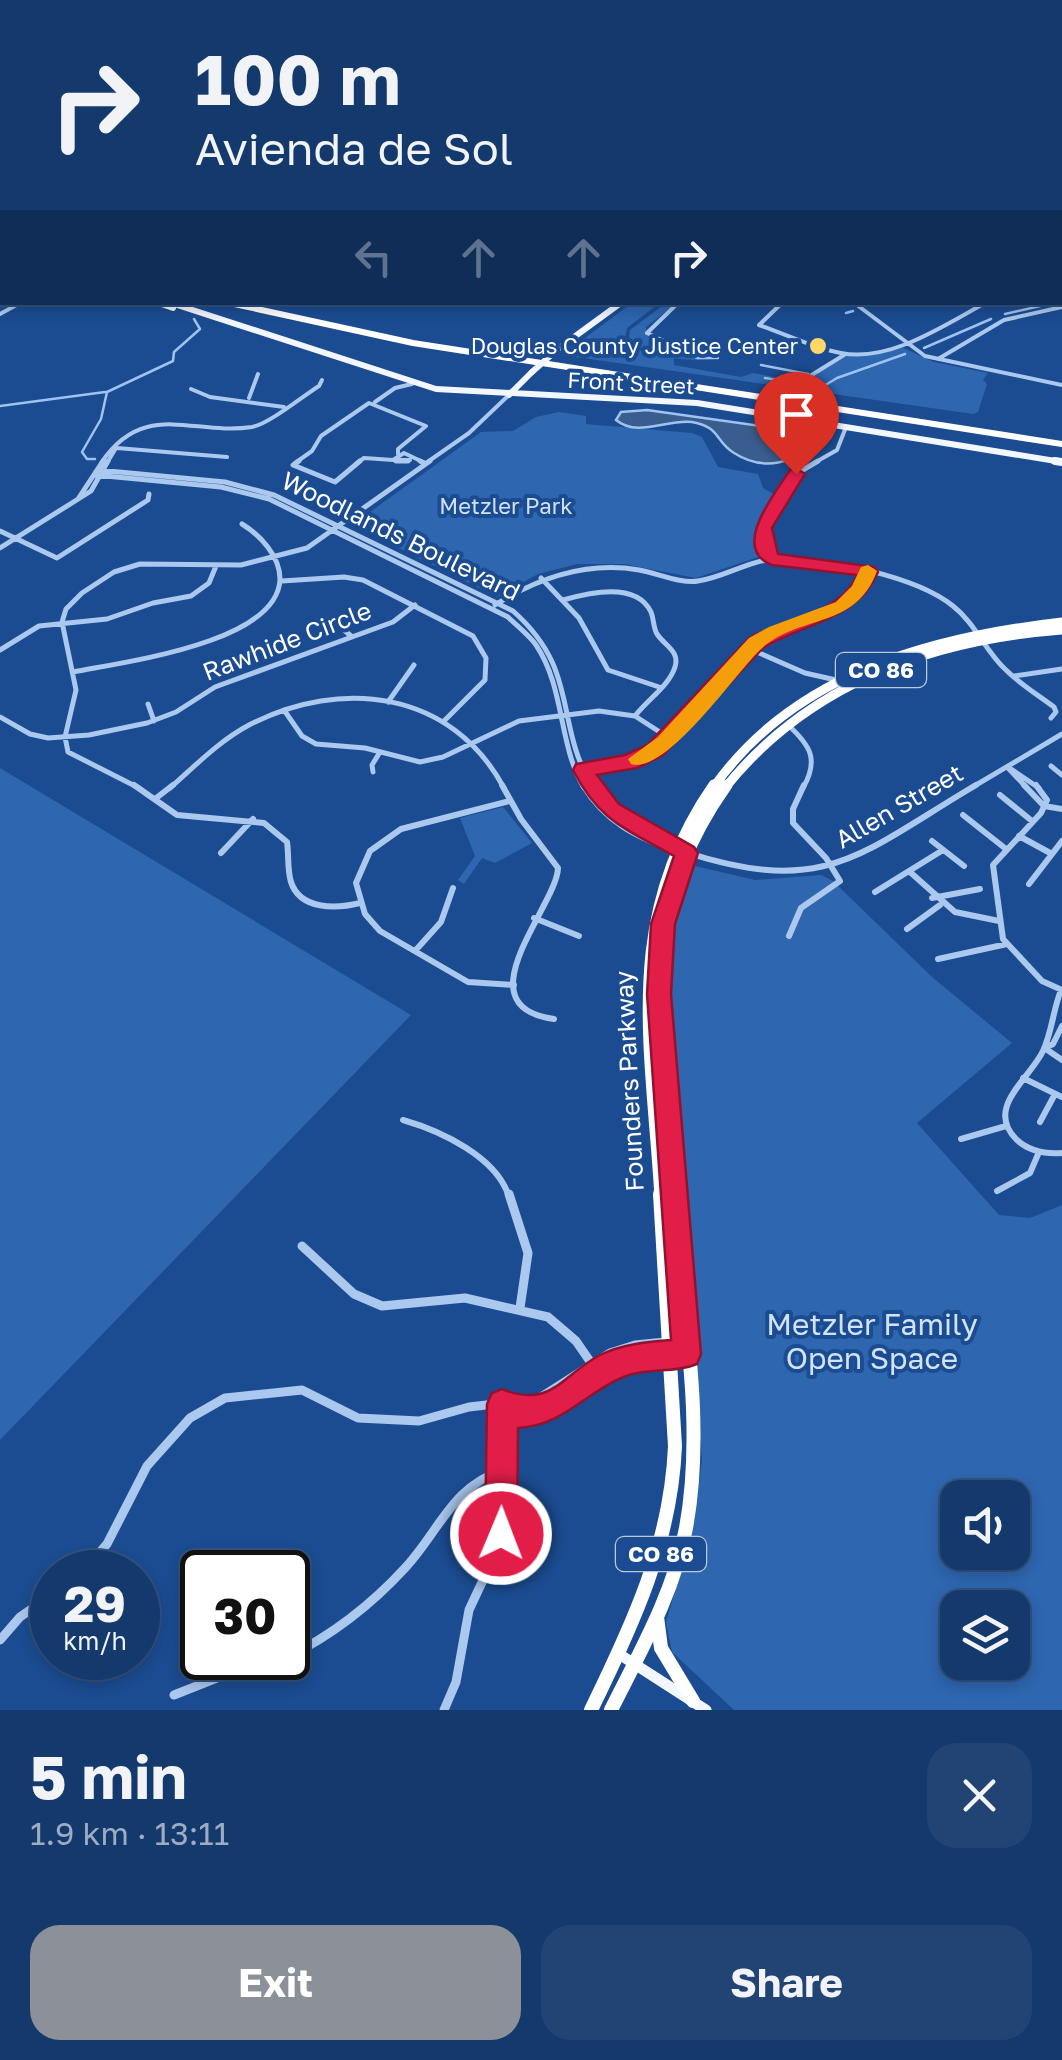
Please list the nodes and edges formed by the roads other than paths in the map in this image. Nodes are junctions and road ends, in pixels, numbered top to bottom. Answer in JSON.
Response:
{"nodes":[{"id":1,"x":166,"y":305,"type":"edge"},
{"id":2,"x":176,"y":305,"type":"edge"},
{"id":3,"x":238,"y":305,"type":"edge"},
{"id":4,"x":262,"y":305,"type":"edge"},
{"id":5,"x":618,"y":305,"type":"edge"},
{"id":6,"x":676,"y":305,"type":"edge"},
{"id":7,"x":780,"y":305,"type":"edge"},
{"id":8,"x":858,"y":305,"type":"edge"},
{"id":9,"x":981,"y":305,"type":"edge"},
{"id":10,"x":1062,"y":307,"type":"edge"},
{"id":11,"x":205,"y":316,"type":"junction"},
{"id":12,"x":905,"y":342,"type":"junction"},
{"id":13,"x":695,"y":348,"type":"dead end"},
{"id":14,"x":845,"y":354,"type":"junction"},
{"id":15,"x":937,"y":360,"type":"junction"},
{"id":16,"x":258,"y":374,"type":"dead end"},
{"id":17,"x":388,"y":376,"type":"junction"},
{"id":18,"x":527,"y":377,"type":"junction"},
{"id":19,"x":800,"y":378,"type":"dead end"},
{"id":20,"x":322,"y":380,"type":"dead end"},
{"id":21,"x":412,"y":384,"type":"junction"},
{"id":22,"x":1062,"y":385,"type":"edge"},
{"id":23,"x":395,"y":388,"type":"junction"},
{"id":24,"x":190,"y":389,"type":"dead end"},
{"id":25,"x":508,"y":395,"type":"junction"},
{"id":26,"x":544,"y":397,"type":"junction"},
{"id":27,"x":248,"y":398,"type":"junction"},
{"id":28,"x":374,"y":403,"type":"junction"},
{"id":29,"x":286,"y":408,"type":"junction"},
{"id":30,"x":846,"y":428,"type":"junction"},
{"id":31,"x":1062,"y":441,"type":"edge"},
{"id":32,"x":116,"y":448,"type":"junction"},
{"id":33,"x":228,"y":457,"type":"dead end"},
{"id":34,"x":395,"y":457,"type":"junction"},
{"id":35,"x":1062,"y":462,"type":"edge"},
{"id":36,"x":426,"y":464,"type":"junction"},
{"id":37,"x":100,"y":473,"type":"junction"},
{"id":38,"x":149,"y":494,"type":"dead end"},
{"id":39,"x":242,"y":524,"type":"dead end"},
{"id":40,"x":337,"y":528,"type":"junction"},
{"id":41,"x":0,"y":531,"type":"edge"},
{"id":42,"x":14,"y":539,"type":"junction"},
{"id":43,"x":0,"y":548,"type":"edge"},
{"id":44,"x":274,"y":559,"type":"junction"},
{"id":45,"x":772,"y":560,"type":"junction"},
{"id":46,"x":216,"y":566,"type":"junction"},
{"id":47,"x":868,"y":572,"type":"junction"},
{"id":48,"x":542,"y":578,"type":"junction"},
{"id":49,"x":282,"y":581,"type":"junction"},
{"id":50,"x":563,"y":600,"type":"junction"},
{"id":51,"x":416,"y":605,"type":"junction"},
{"id":52,"x":495,"y":606,"type":"junction"},
{"id":53,"x":62,"y":622,"type":"junction"},
{"id":54,"x":335,"y":622,"type":"dead end"},
{"id":55,"x":1062,"y":626,"type":"edge"},
{"id":56,"x":981,"y":635,"type":"junction"},
{"id":57,"x":351,"y":636,"type":"junction"},
{"id":58,"x":750,"y":649,"type":"junction"},
{"id":59,"x":0,"y":650,"type":"edge"},
{"id":60,"x":414,"y":665,"type":"dead end"},
{"id":61,"x":1062,"y":669,"type":"edge"},
{"id":62,"x":73,"y":672,"type":"junction"},
{"id":63,"x":805,"y":673,"type":"junction"},
{"id":64,"x":1013,"y":677,"type":"junction"},
{"id":65,"x":836,"y":680,"type":"junction"},
{"id":66,"x":659,"y":687,"type":"junction"},
{"id":67,"x":817,"y":691,"type":"junction"},
{"id":68,"x":388,"y":702,"type":"junction"},
{"id":69,"x":148,"y":704,"type":"dead end"},
{"id":70,"x":796,"y":704,"type":"junction"},
{"id":71,"x":284,"y":710,"type":"junction"},
{"id":72,"x":570,"y":714,"type":"junction"},
{"id":73,"x":560,"y":715,"type":"junction"},
{"id":74,"x":635,"y":716,"type":"junction"},
{"id":75,"x":0,"y":717,"type":"edge"},
{"id":76,"x":1051,"y":718,"type":"dead end"},
{"id":77,"x":444,"y":721,"type":"junction"},
{"id":78,"x":154,"y":722,"type":"junction"},
{"id":79,"x":788,"y":724,"type":"junction"},
{"id":80,"x":1062,"y":734,"type":"edge"},
{"id":81,"x":66,"y":737,"type":"junction"},
{"id":82,"x":669,"y":738,"type":"junction"},
{"id":83,"x":472,"y":742,"type":"junction"},
{"id":84,"x":380,"y":752,"type":"junction"},
{"id":85,"x":1007,"y":766,"type":"junction"},
{"id":86,"x":1052,"y":766,"type":"dead end"},
{"id":87,"x":584,"y":770,"type":"junction"},
{"id":88,"x":373,"y":772,"type":"dead end"},
{"id":89,"x":1062,"y":775,"type":"edge"},
{"id":90,"x":579,"y":784,"type":"junction"},
{"id":91,"x":596,"y":793,"type":"junction"},
{"id":92,"x":1000,"y":795,"type":"dead end"},
{"id":93,"x":155,"y":799,"type":"junction"},
{"id":94,"x":510,"y":801,"type":"junction"},
{"id":95,"x":1044,"y":806,"type":"junction"},
{"id":96,"x":1062,"y":809,"type":"edge"},
{"id":97,"x":962,"y":815,"type":"dead end"},
{"id":98,"x":253,"y":819,"type":"junction"},
{"id":99,"x":1032,"y":821,"type":"junction"},
{"id":100,"x":1019,"y":836,"type":"junction"},
{"id":101,"x":932,"y":841,"type":"dead end"},
{"id":102,"x":1062,"y":841,"type":"edge"},
{"id":103,"x":674,"y":848,"type":"junction"},
{"id":104,"x":943,"y":850,"type":"junction"},
{"id":105,"x":1006,"y":850,"type":"junction"},
{"id":106,"x":221,"y":853,"type":"dead end"},
{"id":107,"x":686,"y":853,"type":"junction"},
{"id":108,"x":1052,"y":854,"type":"junction"},
{"id":109,"x":964,"y":866,"type":"dead end"},
{"id":110,"x":832,"y":867,"type":"junction"},
{"id":111,"x":910,"y":872,"type":"junction"},
{"id":112,"x":1029,"y":884,"type":"dead end"},
{"id":113,"x":453,"y":888,"type":"dead end"},
{"id":114,"x":980,"y":889,"type":"dead end"},
{"id":115,"x":874,"y":892,"type":"dead end"},
{"id":116,"x":932,"y":898,"type":"junction"},
{"id":117,"x":360,"y":903,"type":"junction"},
{"id":118,"x":940,"y":905,"type":"junction"},
{"id":119,"x":534,"y":918,"type":"junction"},
{"id":120,"x":998,"y":921,"type":"junction"},
{"id":121,"x":907,"y":928,"type":"dead end"},
{"id":122,"x":579,"y":936,"type":"dead end"},
{"id":123,"x":789,"y":936,"type":"dead end"},
{"id":124,"x":1007,"y":944,"type":"junction"},
{"id":125,"x":415,"y":952,"type":"junction"},
{"id":126,"x":938,"y":958,"type":"dead end"},
{"id":127,"x":514,"y":985,"type":"junction"},
{"id":128,"x":1062,"y":991,"type":"edge"},
{"id":129,"x":554,"y":1018,"type":"dead end"},
{"id":130,"x":1062,"y":1026,"type":"edge"},
{"id":131,"x":1044,"y":1048,"type":"junction"},
{"id":132,"x":1062,"y":1060,"type":"edge"},
{"id":133,"x":1024,"y":1078,"type":"junction"},
{"id":134,"x":1058,"y":1096,"type":"edge"},
{"id":135,"x":403,"y":1120,"type":"dead end"},
{"id":136,"x":1040,"y":1122,"type":"dead end"},
{"id":137,"x":1006,"y":1126,"type":"junction"},
{"id":138,"x":961,"y":1139,"type":"dead end"},
{"id":139,"x":1039,"y":1152,"type":"junction"},
{"id":140,"x":1062,"y":1153,"type":"edge"},
{"id":141,"x":997,"y":1191,"type":"dead end"},
{"id":142,"x":302,"y":1246,"type":"dead end"},
{"id":143,"x":520,"y":1308,"type":"junction"},
{"id":144,"x":678,"y":1347,"type":"junction"},
{"id":145,"x":591,"y":1363,"type":"junction"},
{"id":146,"x":598,"y":1373,"type":"junction"},
{"id":147,"x":502,"y":1404,"type":"junction"},
{"id":148,"x":502,"y":1471,"type":"junction"},
{"id":149,"x":102,"y":1550,"type":"edge"},
{"id":150,"x":30,"y":1610,"type":"edge"},
{"id":151,"x":657,"y":1616,"type":"junction"},
{"id":152,"x":0,"y":1640,"type":"edge"},
{"id":153,"x":310,"y":1646,"type":"edge"},
{"id":154,"x":619,"y":1654,"type":"junction"},
{"id":155,"x":634,"y":1664,"type":"junction"},
{"id":156,"x":209,"y":1680,"type":"edge"},
{"id":157,"x":174,"y":1695,"type":"dead end"},
{"id":158,"x":699,"y":1706,"type":"edge"},
{"id":159,"x":444,"y":1710,"type":"edge"},
{"id":160,"x":591,"y":1710,"type":"edge"},
{"id":161,"x":612,"y":1710,"type":"edge"}],
"edges":[{"from":1,"to":11,"type":"main road","name":"Front Street"},
{"from":2,"to":11,"type":"main road","name":"Front Street"},
{"from":3,"to":31,"type":"highway"},
{"from":4,"to":31,"type":"highway"},
{"from":5,"to":18,"type":"main road","bridge":true},
{"from":6,"to":13,"type":"street"},
{"from":7,"to":14,"type":"street"},
{"from":8,"to":12,"type":"street"},
{"from":9,"to":12,"type":"street"},
{"from":10,"to":15,"type":"street"},
{"from":11,"to":17,"type":"main road","name":"Front Street"},
{"from":12,"to":14,"type":"street"},
{"from":12,"to":15,"type":"street"},
{"from":14,"to":19,"type":"street"},
{"from":15,"to":22,"type":"street"},
{"from":16,"to":27,"type":"street"},
{"from":17,"to":21,"type":"main road","name":"Front Street"},
{"from":17,"to":23,"type":"street"},
{"from":18,"to":25,"type":"main road"},
{"from":18,"to":26,"type":"main road"},
{"from":20,"to":29,"type":"street"},
{"from":21,"to":23,"type":"street"},
{"from":21,"to":25,"type":"main road","name":"Front Street"},
{"from":23,"to":28,"type":"street"},
{"from":24,"to":27,"type":"street"},
{"from":25,"to":26,"type":"main road","name":"Front Street"},
{"from":25,"to":36,"type":"street"},
{"from":26,"to":30,"type":"main road","name":"Front Street"},
{"from":27,"to":29,"type":"street"},
{"from":28,"to":34,"type":"street"},
{"from":28,"to":34,"type":"street"},
{"from":29,"to":32,"type":"street"},
{"from":30,"to":35,"type":"main road","name":"Front Street"},
{"from":30,"to":45,"type":"street"},
{"from":32,"to":33,"type":"street"},
{"from":32,"to":37,"type":"street"},
{"from":34,"to":36,"type":"street"},
{"from":36,"to":40,"type":"street"},
{"from":37,"to":40,"type":"street","name":"Woodlands Boulevard"},
{"from":37,"to":42,"type":"street"},
{"from":38,"to":42,"type":"street"},
{"from":39,"to":44,"type":"street"},
{"from":40,"to":44,"type":"street"},
{"from":40,"to":52,"type":"street","name":"Woodlands Boulevard"},
{"from":41,"to":42,"type":"street"},
{"from":42,"to":43,"type":"street"},
{"from":44,"to":46,"type":"street"},
{"from":44,"to":49,"type":"street"},
{"from":45,"to":47,"type":"street"},
{"from":45,"to":48,"type":"street"},
{"from":46,"to":53,"type":"street"},
{"from":46,"to":53,"type":"street"},
{"from":47,"to":56,"type":"street"},
{"from":47,"to":58,"type":"street"},
{"from":48,"to":50,"type":"street"},
{"from":48,"to":52,"type":"street"},
{"from":49,"to":51,"type":"street"},
{"from":49,"to":62,"type":"street"},
{"from":50,"to":66,"type":"street"},
{"from":50,"to":66,"type":"street"},
{"from":51,"to":57,"type":"street","name":"Rawhide Circle"},
{"from":51,"to":77,"type":"street"},
{"from":52,"to":72,"type":"street","name":"Woodlands Boulevard"},
{"from":52,"to":73,"type":"street","name":"Woodlands Boulevard"},
{"from":53,"to":59,"type":"street"},
{"from":53,"to":62,"type":"street"},
{"from":54,"to":57,"type":"street"},
{"from":55,"to":56,"type":"highway","name":"Founders Parkway","number":"CO 86"},
{"from":56,"to":64,"type":"street"},
{"from":56,"to":65,"type":"highway","name":"Founders Parkway","number":"CO 86"},
{"from":56,"to":79,"type":"highway","name":"Founders Parkway","number":"CO 86"},
{"from":57,"to":78,"type":"street","name":"Rawhide Circle"},
{"from":58,"to":63,"type":"street"},
{"from":58,"to":82,"type":"street"},
{"from":60,"to":68,"type":"street"},
{"from":61,"to":64,"type":"street"},
{"from":62,"to":81,"type":"street"},
{"from":63,"to":65,"type":"street"},
{"from":63,"to":67,"type":"street"},
{"from":64,"to":76,"type":"street"},
{"from":65,"to":67,"type":"highway","name":"Founders Parkway","number":"CO 86"},
{"from":66,"to":74,"type":"street"},
{"from":67,"to":70,"type":"highway","name":"Founders Parkway","number":"CO 86"},
{"from":68,"to":71,"type":"street"},
{"from":68,"to":77,"type":"street"},
{"from":69,"to":78,"type":"street"},
{"from":70,"to":79,"type":"highway"},
{"from":70,"to":103,"type":"highway","name":"Founders Parkway","number":"CO 86"},
{"from":71,"to":84,"type":"street"},
{"from":71,"to":93,"type":"street"},
{"from":72,"to":73,"type":"street"},
{"from":72,"to":74,"type":"street"},
{"from":72,"to":87,"type":"street","name":"Woodlands Boulevard"},
{"from":73,"to":83,"type":"street"},
{"from":73,"to":90,"type":"street","name":"Woodlands Boulevard"},
{"from":74,"to":82,"type":"street"},
{"from":75,"to":81,"type":"street","name":"Rawhide Circle"},
{"from":77,"to":83,"type":"street"},
{"from":78,"to":81,"type":"street","name":"Rawhide Circle"},
{"from":79,"to":107,"type":"highway","name":"Founders Parkway","number":"CO 86"},
{"from":79,"to":110,"type":"street"},
{"from":80,"to":85,"type":"street","name":"Allen Street"},
{"from":81,"to":93,"type":"street"},
{"from":82,"to":87,"type":"street"},
{"from":83,"to":84,"type":"street"},
{"from":83,"to":94,"type":"street"},
{"from":84,"to":88,"type":"street"},
{"from":85,"to":95,"type":"street"},
{"from":85,"to":110,"type":"street","name":"Allen Street"},
{"from":86,"to":89,"type":"street"},
{"from":87,"to":91,"type":"street","name":"Woodlands Boulevard"},
{"from":90,"to":91,"type":"street"},
{"from":90,"to":103,"type":"street","name":"Woodlands Boulevard"},
{"from":91,"to":103,"type":"street","name":"Woodlands Boulevard"},
{"from":92,"to":99,"type":"street"},
{"from":93,"to":98,"type":"street"},
{"from":94,"to":117,"type":"street"},
{"from":94,"to":119,"type":"street"},
{"from":95,"to":96,"type":"street"},
{"from":95,"to":99,"type":"street"},
{"from":97,"to":105,"type":"street"},
{"from":98,"to":106,"type":"street"},
{"from":98,"to":117,"type":"street"},
{"from":99,"to":100,"type":"street"},
{"from":100,"to":105,"type":"street"},
{"from":100,"to":108,"type":"street"},
{"from":101,"to":104,"type":"street"},
{"from":102,"to":108,"type":"street"},
{"from":103,"to":107,"type":"street","name":"Woodlands Boulevard"},
{"from":103,"to":144,"type":"highway","name":"Founders Parkway","number":"CO 86"},
{"from":104,"to":109,"type":"street"},
{"from":104,"to":111,"type":"street"},
{"from":105,"to":120,"type":"street"},
{"from":107,"to":110,"type":"street","name":"Allen Street"},
{"from":107,"to":144,"type":"highway","name":"Founders Parkway","number":"CO 86"},
{"from":108,"to":112,"type":"street"},
{"from":110,"to":123,"type":"street"},
{"from":111,"to":115,"type":"street"},
{"from":111,"to":116,"type":"street"},
{"from":113,"to":125,"type":"street"},
{"from":114,"to":116,"type":"street"},
{"from":116,"to":118,"type":"street"},
{"from":117,"to":125,"type":"street"},
{"from":118,"to":120,"type":"street"},
{"from":118,"to":121,"type":"street"},
{"from":119,"to":122,"type":"street"},
{"from":119,"to":127,"type":"street"},
{"from":120,"to":124,"type":"street"},
{"from":124,"to":126,"type":"street"},
{"from":124,"to":128,"type":"street"},
{"from":125,"to":127,"type":"street"},
{"from":127,"to":129,"type":"street"},
{"from":128,"to":131,"type":"street"},
{"from":130,"to":131,"type":"street"},
{"from":131,"to":132,"type":"street"},
{"from":131,"to":133,"type":"street"},
{"from":133,"to":134,"type":"street"},
{"from":133,"to":137,"type":"street"},
{"from":134,"to":136,"type":"street"},
{"from":135,"to":143,"type":"street"},
{"from":137,"to":138,"type":"street"},
{"from":137,"to":139,"type":"street"},
{"from":139,"to":140,"type":"street"},
{"from":139,"to":141,"type":"street"},
{"from":142,"to":143,"type":"street"},
{"from":143,"to":145,"type":"street"},
{"from":144,"to":145,"type":"street"},
{"from":144,"to":146,"type":"street"},
{"from":144,"to":151,"type":"highway","name":"Founders Parkway","number":"CO 86"},
{"from":144,"to":154,"type":"highway","name":"Founders Parkway","number":"CO 86"},
{"from":145,"to":146,"type":"street"},
{"from":145,"to":147,"type":"street"},
{"from":146,"to":147,"type":"street"},
{"from":147,"to":148,"type":"street"},
{"from":147,"to":149,"type":"street"},
{"from":148,"to":153,"type":"street"},
{"from":148,"to":159,"type":"street"},
{"from":150,"to":152,"type":"street"},
{"from":151,"to":155,"type":"highway","name":"Founders Parkway","number":"CO 86"},
{"from":151,"to":158,"type":"highway"},
{"from":154,"to":155,"type":"main road"},
{"from":154,"to":160,"type":"highway","name":"Founders Parkway","number":"CO 86"},
{"from":155,"to":158,"type":"main road"},
{"from":155,"to":161,"type":"highway","name":"Founders Parkway","number":"CO 86"},
{"from":156,"to":157,"type":"street"}]}
